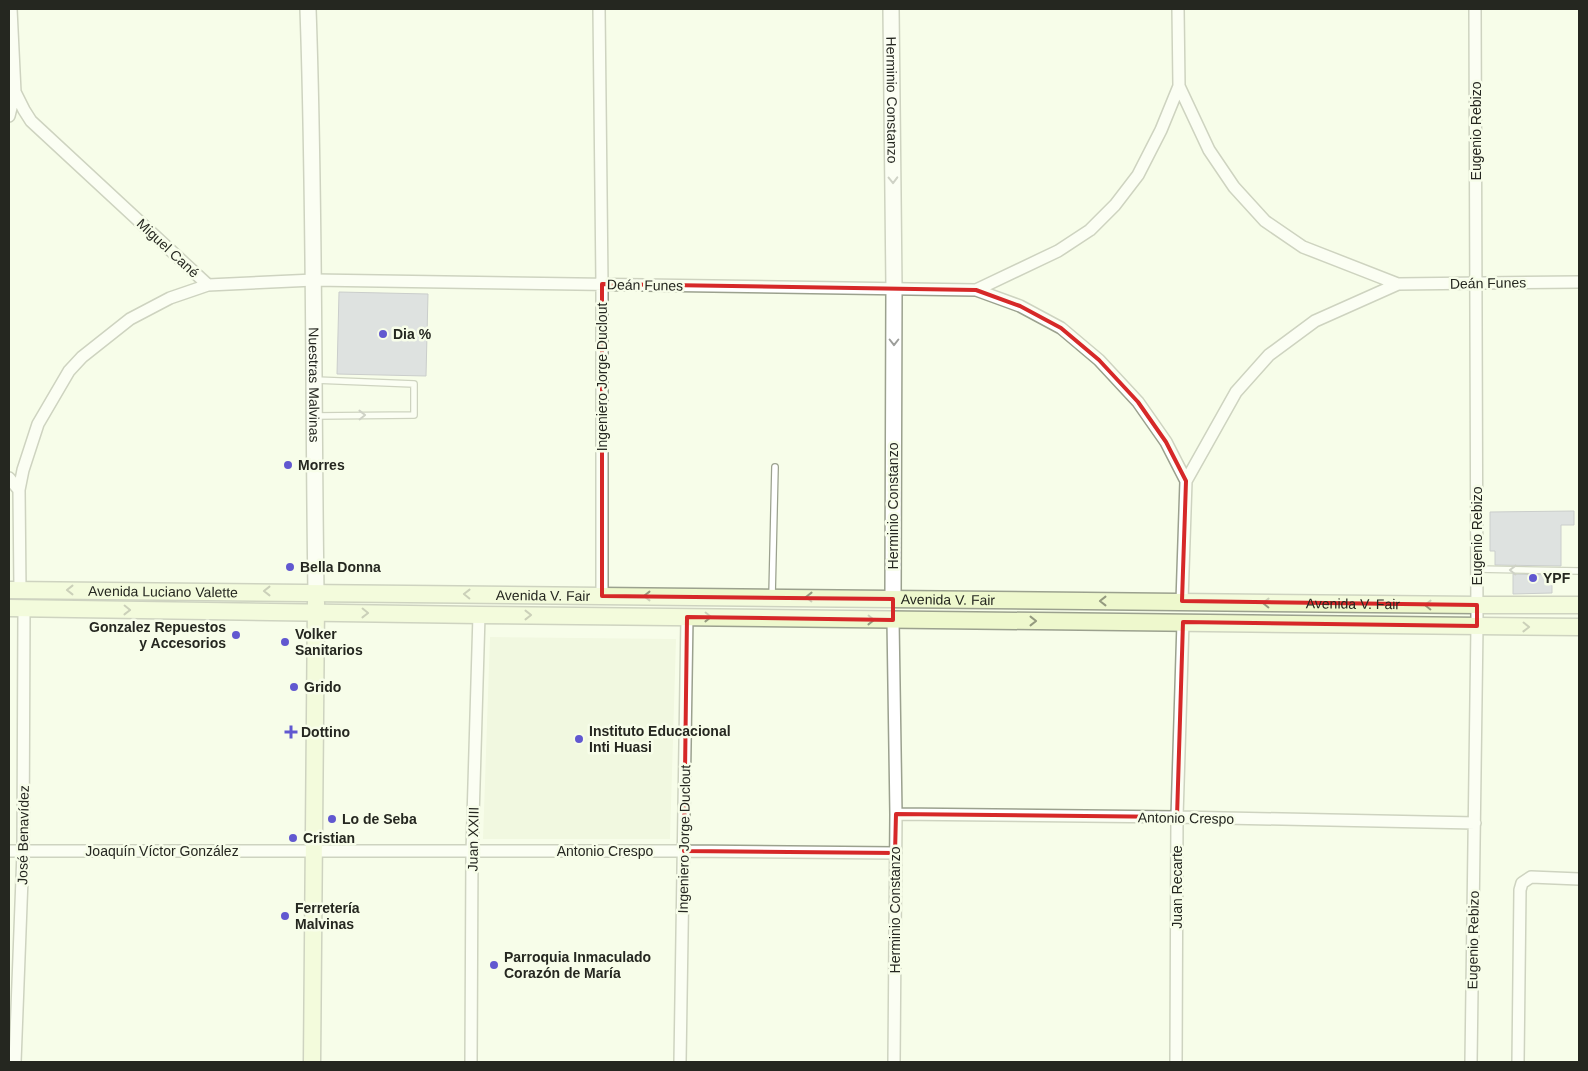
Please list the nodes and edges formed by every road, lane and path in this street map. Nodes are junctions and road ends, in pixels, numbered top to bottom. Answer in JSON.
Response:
{"nodes":[{"id":1,"x":10,"y":9,"type":"edge"},
{"id":2,"x":308,"y":9,"type":"edge"},
{"id":3,"x":598,"y":9,"type":"edge"},
{"id":4,"x":891,"y":9,"type":"edge"},
{"id":5,"x":1178,"y":9,"type":"edge"},
{"id":6,"x":1475,"y":9,"type":"edge"},
{"id":7,"x":1179,"y":86,"type":"junction"},
{"id":8,"x":14,"y":92,"type":"junction"},
{"id":9,"x":9,"y":116,"type":"edge"},
{"id":10,"x":314,"y":280,"type":"junction"},
{"id":11,"x":1579,"y":282,"type":"edge"},
{"id":12,"x":1477,"y":283,"type":"junction"},
{"id":13,"x":602,"y":284,"type":"junction"},
{"id":14,"x":1398,"y":284,"type":"junction"},
{"id":15,"x":208,"y":285,"type":"junction"},
{"id":16,"x":894,"y":288,"type":"junction"},
{"id":17,"x":976,"y":290,"type":"junction"},
{"id":18,"x":313,"y":380,"type":"junction"},
{"id":19,"x":314,"y":416,"type":"junction"},
{"id":20,"x":775,"y":467,"type":"dead end"},
{"id":21,"x":9,"y":478,"type":"edge"},
{"id":22,"x":1186,"y":481,"type":"junction"},
{"id":23,"x":19,"y":490,"type":"junction"},
{"id":24,"x":1477,"y":569,"type":"junction"},
{"id":25,"x":1579,"y":571,"type":"edge"},
{"id":26,"x":14,"y":590,"type":"edge"},
{"id":27,"x":316,"y":592,"type":"junction"},
{"id":28,"x":602,"y":596,"type":"junction"},
{"id":29,"x":772,"y":597,"type":"junction"},
{"id":30,"x":893,"y":599,"type":"junction"},
{"id":31,"x":1182,"y":601,"type":"junction"},
{"id":32,"x":1477,"y":605,"type":"junction"},
{"id":33,"x":1579,"y":605,"type":"edge"},
{"id":34,"x":16,"y":608,"type":"edge"},
{"id":35,"x":316,"y":613,"type":"junction"},
{"id":36,"x":479,"y":615,"type":"junction"},
{"id":37,"x":687,"y":617,"type":"junction"},
{"id":38,"x":893,"y":620,"type":"junction"},
{"id":39,"x":1183,"y":622,"type":"junction"},
{"id":40,"x":1477,"y":626,"type":"junction"},
{"id":41,"x":1579,"y":627,"type":"edge"},
{"id":42,"x":896,"y":814,"type":"junction"},
{"id":43,"x":1177,"y":817,"type":"junction"},
{"id":44,"x":1475,"y":823,"type":"junction"},
{"id":45,"x":9,"y":851,"type":"edge"},
{"id":46,"x":314,"y":851,"type":"junction"},
{"id":47,"x":684,"y":851,"type":"junction"},
{"id":48,"x":23,"y":852,"type":"junction"},
{"id":49,"x":472,"y":852,"type":"junction"},
{"id":50,"x":895,"y":853,"type":"junction"},
{"id":51,"x":1579,"y":879,"type":"edge"},
{"id":52,"x":15,"y":1062,"type":"edge"},
{"id":53,"x":312,"y":1062,"type":"edge"},
{"id":54,"x":470,"y":1062,"type":"edge"},
{"id":55,"x":680,"y":1062,"type":"edge"},
{"id":56,"x":894,"y":1062,"type":"edge"},
{"id":57,"x":1176,"y":1062,"type":"edge"},
{"id":58,"x":1471,"y":1062,"type":"edge"},
{"id":59,"x":1518,"y":1062,"type":"edge"}],
"edges":[{"from":1,"to":8,"type":"street"},
{"from":2,"to":10,"type":"street","name":"Nuestras Malvinas"},
{"from":3,"to":13,"type":"street","name":"Ingeniero Jorge Duclout"},
{"from":4,"to":16,"type":"street","name":"Herminio Constanzo","one_way":true},
{"from":5,"to":7,"type":"street"},
{"from":6,"to":12,"type":"street","name":"Eugenio Rebizo"},
{"from":7,"to":14,"type":"street"},
{"from":7,"to":17,"type":"street"},
{"from":8,"to":9,"type":"street"},
{"from":8,"to":15,"type":"street","name":"Miguel Cané"},
{"from":10,"to":13,"type":"street","name":"Deán Funes"},
{"from":10,"to":15,"type":"street","name":"Deán Funes"},
{"from":10,"to":18,"type":"street","name":"Nuestras Malvinas"},
{"from":11,"to":12,"type":"street","name":"Deán Funes"},
{"from":12,"to":14,"type":"street","name":"Deán Funes"},
{"from":12,"to":24,"type":"street","name":"Eugenio Rebizo"},
{"from":13,"to":16,"type":"street","name":"Deán Funes"},
{"from":13,"to":28,"type":"street","name":"Ingeniero Jorge Duclout"},
{"from":14,"to":22,"type":"street"},
{"from":15,"to":23,"type":"street","name":"Miguel Cané"},
{"from":16,"to":17,"type":"street","name":"Deán Funes"},
{"from":16,"to":30,"type":"street","name":"Herminio Constanzo","one_way":true},
{"from":17,"to":22,"type":"street"},
{"from":18,"to":19,"type":"street","name":"Nuestras Malvinas"},
{"from":19,"to":18,"type":"lane","one_way":true},
{"from":19,"to":27,"type":"street","name":"Nuestras Malvinas"},
{"from":20,"to":29,"type":"lane"},
{"from":21,"to":23,"type":"street"},
{"from":22,"to":31,"type":"street"},
{"from":23,"to":26,"type":"street"},
{"from":25,"to":24,"type":"lane","one_way":true},
{"from":24,"to":32,"type":"street","name":"Eugenio Rebizo"},
{"from":27,"to":26,"type":"main road","name":"Avenida Luciano Valette","one_way":true},
{"from":28,"to":27,"type":"main road","name":"Avenida V. Fair","one_way":true},
{"from":27,"to":35,"type":"main road","name":"Nuestras Malvinas"},
{"from":29,"to":28,"type":"main road","name":"Avenida V. Fair","one_way":true},
{"from":30,"to":29,"type":"main road","name":"Avenida V. Fair","one_way":true},
{"from":31,"to":30,"type":"main road","name":"Avenida V. Fair","one_way":true},
{"from":30,"to":38,"type":"main road","name":"Herminio Constanzo"},
{"from":32,"to":31,"type":"main road","name":"Avenida V. Fair","one_way":true},
{"from":32,"to":33,"type":"main road","name":"Avenida V. Fair"},
{"from":32,"to":40,"type":"street","name":"Eugenio Rebizo"},
{"from":34,"to":35,"type":"main road","name":"Avenida Luciano Valette","one_way":true},
{"from":34,"to":48,"type":"street","name":"José Benavídez"},
{"from":35,"to":36,"type":"main road","name":"Avenida V. Fair","one_way":true},
{"from":35,"to":46,"type":"main road","name":"Nuestras Malvinas"},
{"from":36,"to":37,"type":"main road","name":"Avenida V. Fair","one_way":true},
{"from":36,"to":49,"type":"street","name":"Juan XXIII"},
{"from":37,"to":38,"type":"main road","name":"Avenida V. Fair","one_way":true},
{"from":37,"to":47,"type":"street","name":"Ingeniero Jorge Duclout"},
{"from":38,"to":39,"type":"main road","name":"Avenida V. Fair","one_way":true},
{"from":38,"to":42,"type":"street","name":"Herminio Constanzo"},
{"from":39,"to":40,"type":"main road","name":"Avenida V. Fair"},
{"from":39,"to":43,"type":"street","name":"Juan Recarte"},
{"from":40,"to":41,"type":"main road","name":"Avenida V. Fair","one_way":true},
{"from":40,"to":44,"type":"street","name":"Eugenio Rebizo"},
{"from":42,"to":43,"type":"street","name":"Antonio Crespo"},
{"from":42,"to":50,"type":"street","name":"Herminio Constanzo"},
{"from":43,"to":44,"type":"street","name":"Antonio Crespo"},
{"from":43,"to":57,"type":"street","name":"Juan Recarte"},
{"from":44,"to":58,"type":"street","name":"Eugenio Rebizo"},
{"from":45,"to":48,"type":"street","name":"Joaquín Víctor González"},
{"from":46,"to":48,"type":"street","name":"Joaquín Víctor González"},
{"from":46,"to":49,"type":"street","name":"Antonio Crespo"},
{"from":46,"to":53,"type":"main road","name":"Nuestras Malvinas"},
{"from":47,"to":49,"type":"street","name":"Antonio Crespo"},
{"from":47,"to":50,"type":"street","name":"Antonio Crespo"},
{"from":47,"to":55,"type":"street","name":"Ingeniero Jorge Duclout"},
{"from":48,"to":52,"type":"street","name":"José Benavídez"},
{"from":49,"to":54,"type":"street","name":"Juan XXIII"},
{"from":50,"to":56,"type":"street","name":"Herminio Constanzo"},
{"from":51,"to":59,"type":"street"}]}
